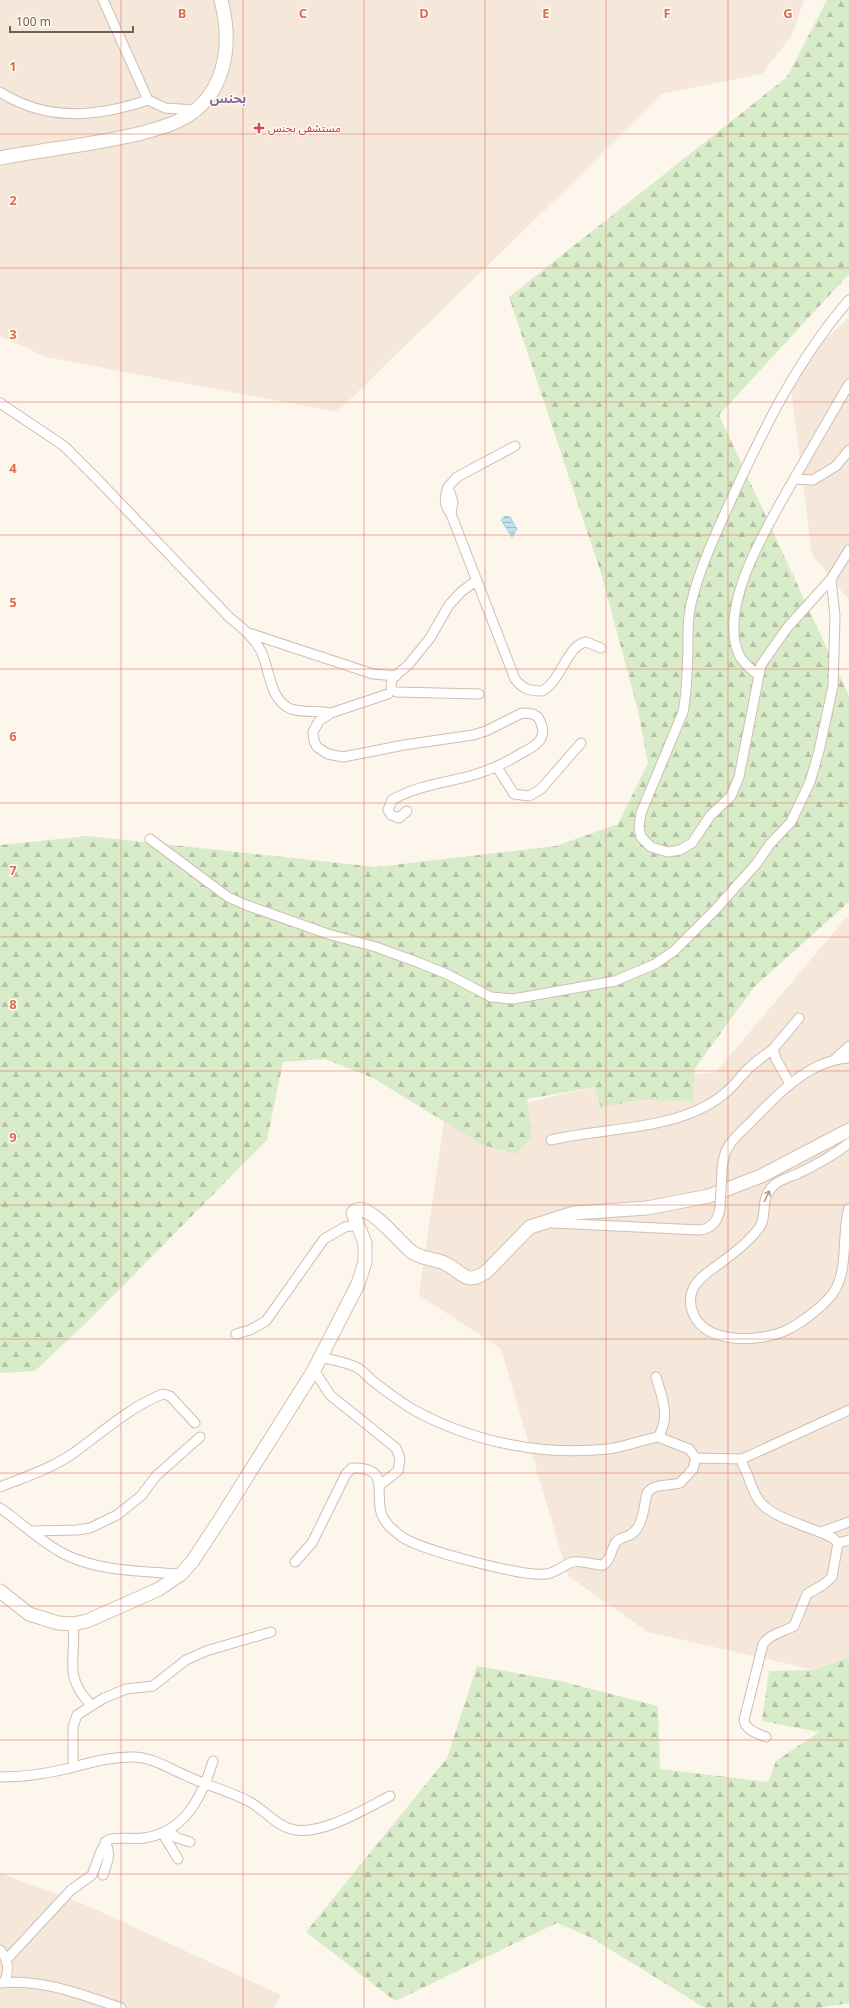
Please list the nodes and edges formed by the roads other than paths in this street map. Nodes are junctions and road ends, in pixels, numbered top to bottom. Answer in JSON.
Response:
{"nodes":[{"id":1,"x":103,"y":0,"type":"edge"},
{"id":2,"x":221,"y":0,"type":"edge"},
{"id":3,"x":0,"y":92,"type":"edge"},
{"id":4,"x":148,"y":100,"type":"junction"},
{"id":5,"x":196,"y":110,"type":"junction"},
{"id":6,"x":0,"y":158,"type":"edge"},
{"id":7,"x":849,"y":300,"type":"edge"},
{"id":8,"x":849,"y":384,"type":"edge"},
{"id":9,"x":0,"y":403,"type":"edge"},
{"id":10,"x":515,"y":446,"type":"dead end"},
{"id":11,"x":849,"y":450,"type":"edge"},
{"id":12,"x":794,"y":479,"type":"junction"},
{"id":13,"x":849,"y":550,"type":"edge"},
{"id":14,"x":831,"y":579,"type":"junction"},
{"id":15,"x":477,"y":580,"type":"junction"},
{"id":16,"x":246,"y":631,"type":"junction"},
{"id":17,"x":601,"y":648,"type":"dead end"},
{"id":18,"x":396,"y":676,"type":"junction"},
{"id":19,"x":758,"y":676,"type":"junction"},
{"id":20,"x":392,"y":691,"type":"junction"},
{"id":21,"x":479,"y":694,"type":"dead end"},
{"id":22,"x":331,"y":713,"type":"junction"},
{"id":23,"x":581,"y":744,"type":"dead end"},
{"id":24,"x":497,"y":767,"type":"junction"},
{"id":25,"x":407,"y":810,"type":"dead end"},
{"id":26,"x":150,"y":839,"type":"dead end"},
{"id":27,"x":800,"y":1018,"type":"dead end"},
{"id":28,"x":849,"y":1046,"type":"edge"},
{"id":29,"x":773,"y":1049,"type":"junction"},
{"id":30,"x":849,"y":1058,"type":"edge"},
{"id":31,"x":833,"y":1061,"type":"junction"},
{"id":32,"x":790,"y":1084,"type":"junction"},
{"id":33,"x":849,"y":1130,"type":"edge"},
{"id":34,"x":551,"y":1140,"type":"dead end"},
{"id":35,"x":849,"y":1143,"type":"edge"},
{"id":36,"x":849,"y":1208,"type":"edge"},
{"id":37,"x":545,"y":1222,"type":"junction"},
{"id":38,"x":357,"y":1225,"type":"junction"},
{"id":39,"x":236,"y":1334,"type":"dead end"},
{"id":40,"x":320,"y":1358,"type":"junction"},
{"id":41,"x":314,"y":1370,"type":"junction"},
{"id":42,"x":656,"y":1377,"type":"dead end"},
{"id":43,"x":849,"y":1410,"type":"edge"},
{"id":44,"x":195,"y":1423,"type":"dead end"},
{"id":45,"x":200,"y":1437,"type":"dead end"},
{"id":46,"x":658,"y":1437,"type":"junction"},
{"id":47,"x":696,"y":1458,"type":"junction"},
{"id":48,"x":742,"y":1459,"type":"junction"},
{"id":49,"x":380,"y":1485,"type":"junction"},
{"id":50,"x":0,"y":1487,"type":"edge"},
{"id":51,"x":0,"y":1508,"type":"edge"},
{"id":52,"x":849,"y":1522,"type":"edge"},
{"id":53,"x":32,"y":1531,"type":"junction"},
{"id":54,"x":821,"y":1532,"type":"junction"},
{"id":55,"x":849,"y":1540,"type":"edge"},
{"id":56,"x":838,"y":1544,"type":"junction"},
{"id":57,"x":295,"y":1562,"type":"dead end"},
{"id":58,"x":181,"y":1574,"type":"junction"},
{"id":59,"x":0,"y":1591,"type":"edge"},
{"id":60,"x":73,"y":1624,"type":"junction"},
{"id":61,"x":271,"y":1632,"type":"dead end"},
{"id":62,"x":91,"y":1705,"type":"junction"},
{"id":63,"x":766,"y":1737,"type":"dead end"},
{"id":64,"x":213,"y":1761,"type":"dead end"},
{"id":65,"x":73,"y":1766,"type":"junction"},
{"id":66,"x":0,"y":1777,"type":"edge"},
{"id":67,"x":205,"y":1784,"type":"junction"},
{"id":68,"x":390,"y":1796,"type":"dead end"},
{"id":69,"x":166,"y":1832,"type":"junction"},
{"id":70,"x":105,"y":1842,"type":"junction"},
{"id":71,"x":190,"y":1842,"type":"dead end"},
{"id":72,"x":178,"y":1859,"type":"dead end"},
{"id":73,"x":103,"y":1875,"type":"dead end"},
{"id":74,"x":0,"y":1950,"type":"edge"},
{"id":75,"x":7,"y":1960,"type":"junction"},
{"id":76,"x":2,"y":1982,"type":"edge"},
{"id":77,"x":121,"y":2008,"type":"edge"}],
"edges":[{"from":1,"to":4,"type":"street"},
{"from":2,"to":5,"type":"main road"},
{"from":3,"to":4,"type":"street"},
{"from":4,"to":5,"type":"street"},
{"from":5,"to":6,"type":"main road"},
{"from":7,"to":19,"type":"street"},
{"from":8,"to":12,"type":"street"},
{"from":9,"to":16,"type":"street"},
{"from":10,"to":15,"type":"street"},
{"from":11,"to":12,"type":"street"},
{"from":12,"to":19,"type":"street"},
{"from":13,"to":14,"type":"street"},
{"from":14,"to":19,"type":"street"},
{"from":14,"to":26,"type":"street"},
{"from":15,"to":17,"type":"street"},
{"from":15,"to":18,"type":"street"},
{"from":16,"to":18,"type":"street"},
{"from":16,"to":22,"type":"street"},
{"from":18,"to":20,"type":"street"},
{"from":20,"to":21,"type":"street"},
{"from":20,"to":22,"type":"street"},
{"from":22,"to":24,"type":"street"},
{"from":23,"to":24,"type":"street"},
{"from":24,"to":25,"type":"street"},
{"from":27,"to":29,"type":"street"},
{"from":28,"to":31,"type":"street"},
{"from":29,"to":32,"type":"street"},
{"from":29,"to":34,"type":"street"},
{"from":30,"to":31,"type":"street"},
{"from":31,"to":32,"type":"street"},
{"from":32,"to":37,"type":"street","bridge":true},
{"from":33,"to":37,"type":"main road"},
{"from":36,"to":35,"type":"street","one_way":true},
{"from":37,"to":38,"type":"main road"},
{"from":38,"to":39,"type":"street"},
{"from":38,"to":40,"type":"main road"},
{"from":40,"to":41,"type":"main road"},
{"from":40,"to":46,"type":"street"},
{"from":41,"to":49,"type":"street"},
{"from":41,"to":58,"type":"main road"},
{"from":42,"to":46,"type":"street"},
{"from":43,"to":48,"type":"street"},
{"from":44,"to":50,"type":"street"},
{"from":45,"to":53,"type":"street"},
{"from":46,"to":47,"type":"street"},
{"from":47,"to":48,"type":"street"},
{"from":47,"to":49,"type":"street"},
{"from":48,"to":54,"type":"street"},
{"from":49,"to":57,"type":"street"},
{"from":51,"to":53,"type":"street"},
{"from":52,"to":54,"type":"street"},
{"from":53,"to":58,"type":"street"},
{"from":54,"to":56,"type":"street"},
{"from":55,"to":56,"type":"street"},
{"from":56,"to":63,"type":"street"},
{"from":58,"to":60,"type":"main road"},
{"from":59,"to":60,"type":"main road"},
{"from":60,"to":62,"type":"street"},
{"from":61,"to":62,"type":"street"},
{"from":62,"to":65,"type":"street"},
{"from":64,"to":67,"type":"street"},
{"from":65,"to":66,"type":"street"},
{"from":65,"to":67,"type":"street"},
{"from":67,"to":68,"type":"street"},
{"from":67,"to":69,"type":"street"},
{"from":69,"to":70,"type":"street"},
{"from":69,"to":71,"type":"street"},
{"from":69,"to":72,"type":"street"},
{"from":70,"to":73,"type":"street"},
{"from":70,"to":75,"type":"street"},
{"from":74,"to":75,"type":"street"},
{"from":75,"to":76,"type":"street"},
{"from":76,"to":77,"type":"street"}]}
